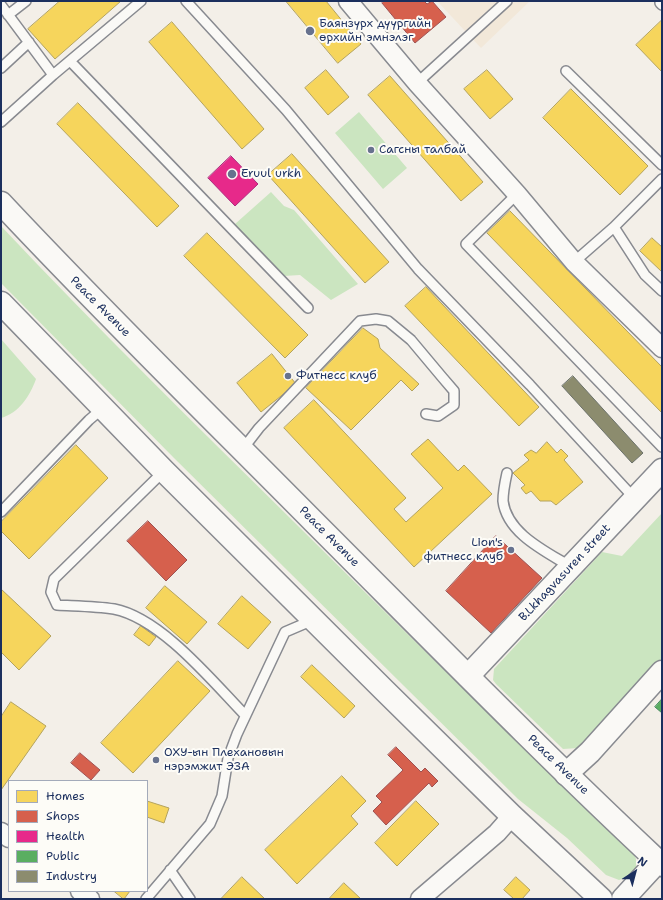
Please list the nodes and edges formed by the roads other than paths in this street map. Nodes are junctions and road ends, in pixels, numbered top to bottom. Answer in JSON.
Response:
{"nodes":[{"id":1,"x":26,"y":1,"type":"edge"},
{"id":2,"x":141,"y":1,"type":"edge"},
{"id":3,"x":186,"y":1,"type":"edge"},
{"id":4,"x":348,"y":1,"type":"edge"},
{"id":5,"x":501,"y":3,"type":"edge"},
{"id":6,"x":1,"y":5,"type":"edge"},
{"id":7,"x":8,"y":15,"type":"junction"},
{"id":8,"x":29,"y":42,"type":"junction"},
{"id":9,"x":70,"y":61,"type":"junction"},
{"id":10,"x":1,"y":68,"type":"edge"},
{"id":11,"x":566,"y":72,"type":"dead end"},
{"id":12,"x":53,"y":75,"type":"junction"},
{"id":13,"x":417,"y":83,"type":"junction"},
{"id":14,"x":1,"y":122,"type":"edge"},
{"id":15,"x":662,"y":165,"type":"edge"},
{"id":16,"x":662,"y":179,"type":"edge"},
{"id":17,"x":517,"y":194,"type":"junction"},
{"id":18,"x":1,"y":203,"type":"edge"},
{"id":19,"x":614,"y":227,"type":"junction"},
{"id":20,"x":574,"y":262,"type":"junction"},
{"id":21,"x":662,"y":291,"type":"edge"},
{"id":22,"x":1,"y":304,"type":"edge"},
{"id":23,"x":308,"y":308,"type":"dead end"},
{"id":24,"x":662,"y":348,"type":"edge"},
{"id":25,"x":103,"y":408,"type":"junction"},
{"id":26,"x":426,"y":414,"type":"dead end"},
{"id":27,"x":662,"y":447,"type":"edge"},
{"id":28,"x":242,"y":450,"type":"junction"},
{"id":29,"x":662,"y":470,"type":"edge"},
{"id":30,"x":164,"y":471,"type":"junction"},
{"id":31,"x":507,"y":474,"type":"dead end"},
{"id":32,"x":635,"y":499,"type":"junction"},
{"id":33,"x":1,"y":512,"type":"edge"},
{"id":34,"x":571,"y":567,"type":"junction"},
{"id":35,"x":314,"y":620,"type":"junction"},
{"id":36,"x":662,"y":672,"type":"edge"},
{"id":37,"x":468,"y":676,"type":"junction"},
{"id":38,"x":245,"y":715,"type":"junction"},
{"id":39,"x":566,"y":774,"type":"junction"},
{"id":40,"x":512,"y":816,"type":"junction"},
{"id":41,"x":660,"y":863,"type":"edge"},
{"id":42,"x":170,"y":870,"type":"junction"},
{"id":43,"x":81,"y":892,"type":"edge"},
{"id":44,"x":90,"y":899,"type":"edge"},
{"id":45,"x":146,"y":899,"type":"edge"},
{"id":46,"x":190,"y":899,"type":"edge"},
{"id":47,"x":420,"y":899,"type":"edge"},
{"id":48,"x":601,"y":899,"type":"edge"},
{"id":49,"x":623,"y":899,"type":"edge"}],
"edges":[{"from":1,"to":7,"type":"lane"},
{"from":2,"to":9,"type":"lane"},
{"from":3,"to":32,"type":"lane"},
{"from":4,"to":13,"type":"street"},
{"from":5,"to":13,"type":"lane"},
{"from":6,"to":7,"type":"lane"},
{"from":7,"to":8,"type":"lane"},
{"from":8,"to":10,"type":"lane"},
{"from":8,"to":12,"type":"lane"},
{"from":9,"to":12,"type":"lane"},
{"from":9,"to":23,"type":"lane"},
{"from":11,"to":15,"type":"lane"},
{"from":12,"to":14,"type":"lane"},
{"from":13,"to":17,"type":"street"},
{"from":16,"to":19,"type":"lane"},
{"from":17,"to":20,"type":"street"},
{"from":17,"to":27,"type":"lane"},
{"from":18,"to":28,"type":"main road","name":"Peace Avenue"},
{"from":19,"to":20,"type":"lane"},
{"from":19,"to":21,"type":"lane"},
{"from":20,"to":24,"type":"street"},
{"from":22,"to":25,"type":"main road"},
{"from":25,"to":30,"type":"main road"},
{"from":25,"to":33,"type":"lane"},
{"from":26,"to":28,"type":"lane"},
{"from":28,"to":37,"type":"main road","name":"Peace Avenue"},
{"from":29,"to":32,"type":"main road","name":"B.Lkhagvasuren street"},
{"from":30,"to":35,"type":"main road"},
{"from":30,"to":38,"type":"lane"},
{"from":31,"to":34,"type":"lane"},
{"from":32,"to":34,"type":"main road","name":"B.Lkhagvasuren street"},
{"from":34,"to":37,"type":"main road","name":"B.Lkhagvasuren street"},
{"from":35,"to":38,"type":"lane"},
{"from":35,"to":40,"type":"main road"},
{"from":36,"to":39,"type":"main road"},
{"from":37,"to":39,"type":"main road","name":"Peace Avenue"},
{"from":38,"to":42,"type":"lane"},
{"from":39,"to":41,"type":"main road","name":"Peace Avenue"},
{"from":40,"to":47,"type":"street"},
{"from":40,"to":48,"type":"main road"},
{"from":41,"to":49,"type":"main road"},
{"from":42,"to":45,"type":"lane"},
{"from":42,"to":46,"type":"lane"},
{"from":43,"to":44,"type":"street"}]}
